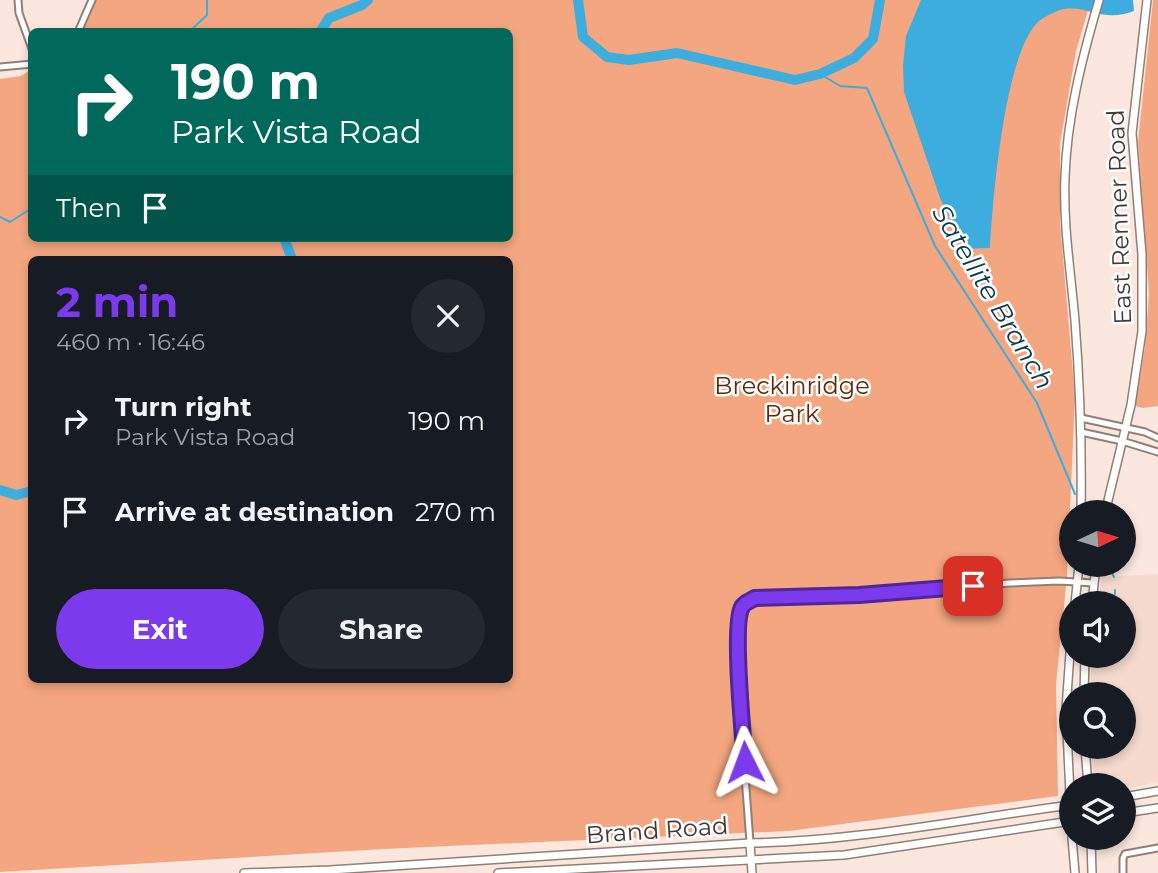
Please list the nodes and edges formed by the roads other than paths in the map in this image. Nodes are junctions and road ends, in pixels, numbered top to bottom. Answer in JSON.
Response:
{"nodes":[{"id":1,"x":18,"y":0,"type":"edge"},
{"id":2,"x":92,"y":0,"type":"edge"},
{"id":3,"x":1099,"y":0,"type":"edge"},
{"id":4,"x":1147,"y":0,"type":"edge"},
{"id":5,"x":80,"y":28,"type":"edge"},
{"id":6,"x":28,"y":38,"type":"edge"},
{"id":7,"x":28,"y":64,"type":"edge"},
{"id":8,"x":0,"y":67,"type":"edge"},
{"id":9,"x":1081,"y":418,"type":"junction"},
{"id":10,"x":1126,"y":427,"type":"junction"},
{"id":11,"x":1081,"y":432,"type":"junction"},
{"id":12,"x":1158,"y":438,"type":"edge"},
{"id":13,"x":1122,"y":441,"type":"junction"},
{"id":14,"x":1158,"y":451,"type":"edge"},
{"id":15,"x":1081,"y":500,"type":"edge"},
{"id":16,"x":1108,"y":500,"type":"edge"},
{"id":17,"x":1078,"y":578,"type":"edge"},
{"id":18,"x":1095,"y":578,"type":"edge"},
{"id":19,"x":1094,"y":583,"type":"junction"},
{"id":20,"x":1078,"y":584,"type":"junction"},
{"id":21,"x":1077,"y":591,"type":"edge"},
{"id":22,"x":1093,"y":591,"type":"edge"},
{"id":23,"x":1069,"y":668,"type":"edge"},
{"id":24,"x":1069,"y":773,"type":"edge"},
{"id":25,"x":1158,"y":791,"type":"edge"},
{"id":26,"x":1136,"y":795,"type":"edge"},
{"id":27,"x":1059,"y":807,"type":"edge"},
{"id":28,"x":1158,"y":808,"type":"edge"},
{"id":29,"x":1136,"y":811,"type":"edge"},
{"id":30,"x":1059,"y":820,"type":"edge"},
{"id":31,"x":905,"y":829,"type":"junction"},
{"id":32,"x":750,"y":843,"type":"junction"},
{"id":33,"x":909,"y":847,"type":"junction"},
{"id":34,"x":1158,"y":848,"type":"edge"},
{"id":35,"x":1073,"y":850,"type":"edge"},
{"id":36,"x":1092,"y":850,"type":"edge"},
{"id":37,"x":751,"y":859,"type":"junction"},
{"id":38,"x":330,"y":872,"type":"edge"},
{"id":39,"x":244,"y":873,"type":"edge"},
{"id":40,"x":498,"y":873,"type":"edge"},
{"id":41,"x":752,"y":873,"type":"edge"},
{"id":42,"x":1075,"y":873,"type":"edge"},
{"id":43,"x":1093,"y":873,"type":"edge"},
{"id":44,"x":1123,"y":873,"type":"edge"}],
"edges":[{"from":1,"to":6,"type":"street"},
{"from":2,"to":5,"type":"street"},
{"from":3,"to":9,"type":"main road","name":"East Renner Road"},
{"from":4,"to":10,"type":"main road","name":"East Renner Road"},
{"from":7,"to":8,"type":"street"},
{"from":9,"to":10,"type":"street"},
{"from":9,"to":11,"type":"main road","name":"East Renner Road"},
{"from":10,"to":12,"type":"street"},
{"from":10,"to":13,"type":"main road","name":"East Renner Road"},
{"from":11,"to":13,"type":"street"},
{"from":11,"to":15,"type":"main road","name":"East Renner Road"},
{"from":13,"to":14,"type":"street"},
{"from":13,"to":16,"type":"main road","name":"East Renner Road"},
{"from":17,"to":20,"type":"main road"},
{"from":18,"to":19,"type":"main road"},
{"from":19,"to":20,"type":"street"},
{"from":19,"to":22,"type":"main road"},
{"from":20,"to":21,"type":"main road"},
{"from":20,"to":32,"type":"street"},
{"from":23,"to":24,"type":"main road"},
{"from":25,"to":26,"type":"main road"},
{"from":27,"to":31,"type":"main road","name":"Brand Road"},
{"from":28,"to":29,"type":"main road"},
{"from":30,"to":33,"type":"main road","name":"Brand Road"},
{"from":31,"to":32,"type":"main road","name":"Brand Road"},
{"from":31,"to":33,"type":"main road"},
{"from":32,"to":37,"type":"main road"},
{"from":32,"to":38,"type":"main road","name":"Brand Road"},
{"from":33,"to":37,"type":"main road","name":"Brand Road"},
{"from":34,"to":44,"type":"street"},
{"from":35,"to":42,"type":"main road"},
{"from":36,"to":43,"type":"main road"},
{"from":37,"to":40,"type":"main road","name":"Brand Road"},
{"from":37,"to":41,"type":"main road"},
{"from":38,"to":39,"type":"main road","name":"Brand Road"}]}
